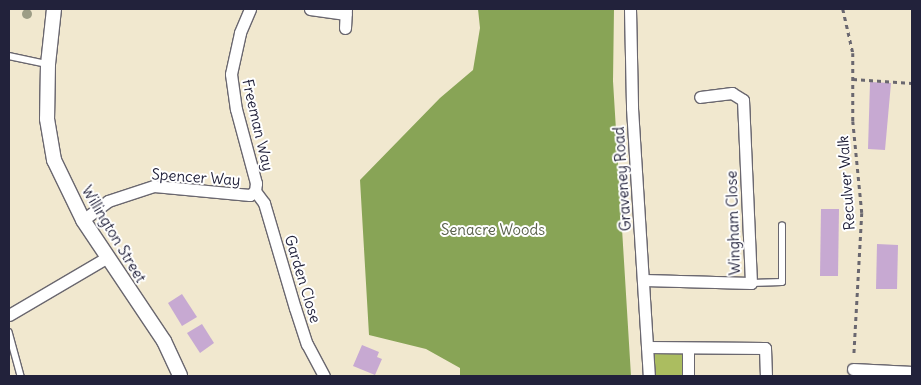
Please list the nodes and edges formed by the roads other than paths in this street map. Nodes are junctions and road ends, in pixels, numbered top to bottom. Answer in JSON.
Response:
{"nodes":[{"id":1,"x":54,"y":9,"type":"edge"},
{"id":2,"x":250,"y":9,"type":"edge"},
{"id":3,"x":310,"y":9,"type":"edge"},
{"id":4,"x":630,"y":9,"type":"edge"},
{"id":5,"x":346,"y":11,"type":"edge"},
{"id":6,"x":345,"y":28,"type":"dead end"},
{"id":7,"x":9,"y":56,"type":"edge"},
{"id":8,"x":48,"y":64,"type":"junction"},
{"id":9,"x":700,"y":97,"type":"dead end"},
{"id":10,"x":255,"y":191,"type":"junction"},
{"id":11,"x":83,"y":220,"type":"junction"},
{"id":12,"x":782,"y":226,"type":"dead end"},
{"id":13,"x":106,"y":258,"type":"junction"},
{"id":14,"x":644,"y":280,"type":"junction"},
{"id":15,"x":750,"y":283,"type":"junction"},
{"id":16,"x":9,"y":315,"type":"edge"},
{"id":17,"x":9,"y":332,"type":"edge"},
{"id":18,"x":647,"y":347,"type":"junction"},
{"id":19,"x":688,"y":348,"type":"junction"},
{"id":20,"x":853,"y":369,"type":"road end"},
{"id":21,"x":912,"y":372,"type":"edge"},
{"id":22,"x":20,"y":376,"type":"edge"},
{"id":23,"x":180,"y":376,"type":"edge"},
{"id":24,"x":324,"y":376,"type":"edge"},
{"id":25,"x":649,"y":376,"type":"edge"},
{"id":26,"x":688,"y":376,"type":"edge"},
{"id":27,"x":766,"y":376,"type":"edge"}],
"edges":[{"from":1,"to":8,"type":"street","name":"Willington Street"},
{"from":2,"to":10,"type":"street","name":"Freeman Way"},
{"from":3,"to":5,"type":"street"},
{"from":4,"to":14,"type":"street","name":"Graveney Road"},
{"from":5,"to":6,"type":"street"},
{"from":7,"to":8,"type":"lane"},
{"from":8,"to":11,"type":"street","name":"Willington Street"},
{"from":9,"to":15,"type":"street","name":"Wingham Close"},
{"from":10,"to":11,"type":"street","name":"Spencer Way"},
{"from":10,"to":24,"type":"street","name":"Garden Close"},
{"from":11,"to":13,"type":"street","name":"Willington Street"},
{"from":12,"to":15,"type":"lane"},
{"from":13,"to":16,"type":"street"},
{"from":13,"to":23,"type":"street","name":"Willington Street"},
{"from":14,"to":15,"type":"street","name":"Wingham Close"},
{"from":14,"to":18,"type":"street","name":"Graveney Road"},
{"from":17,"to":22,"type":"lane"},
{"from":18,"to":19,"type":"street"},
{"from":18,"to":25,"type":"street","name":"Graveney Road"},
{"from":19,"to":26,"type":"street"},
{"from":19,"to":27,"type":"street"},
{"from":20,"to":21,"type":"street"}]}
